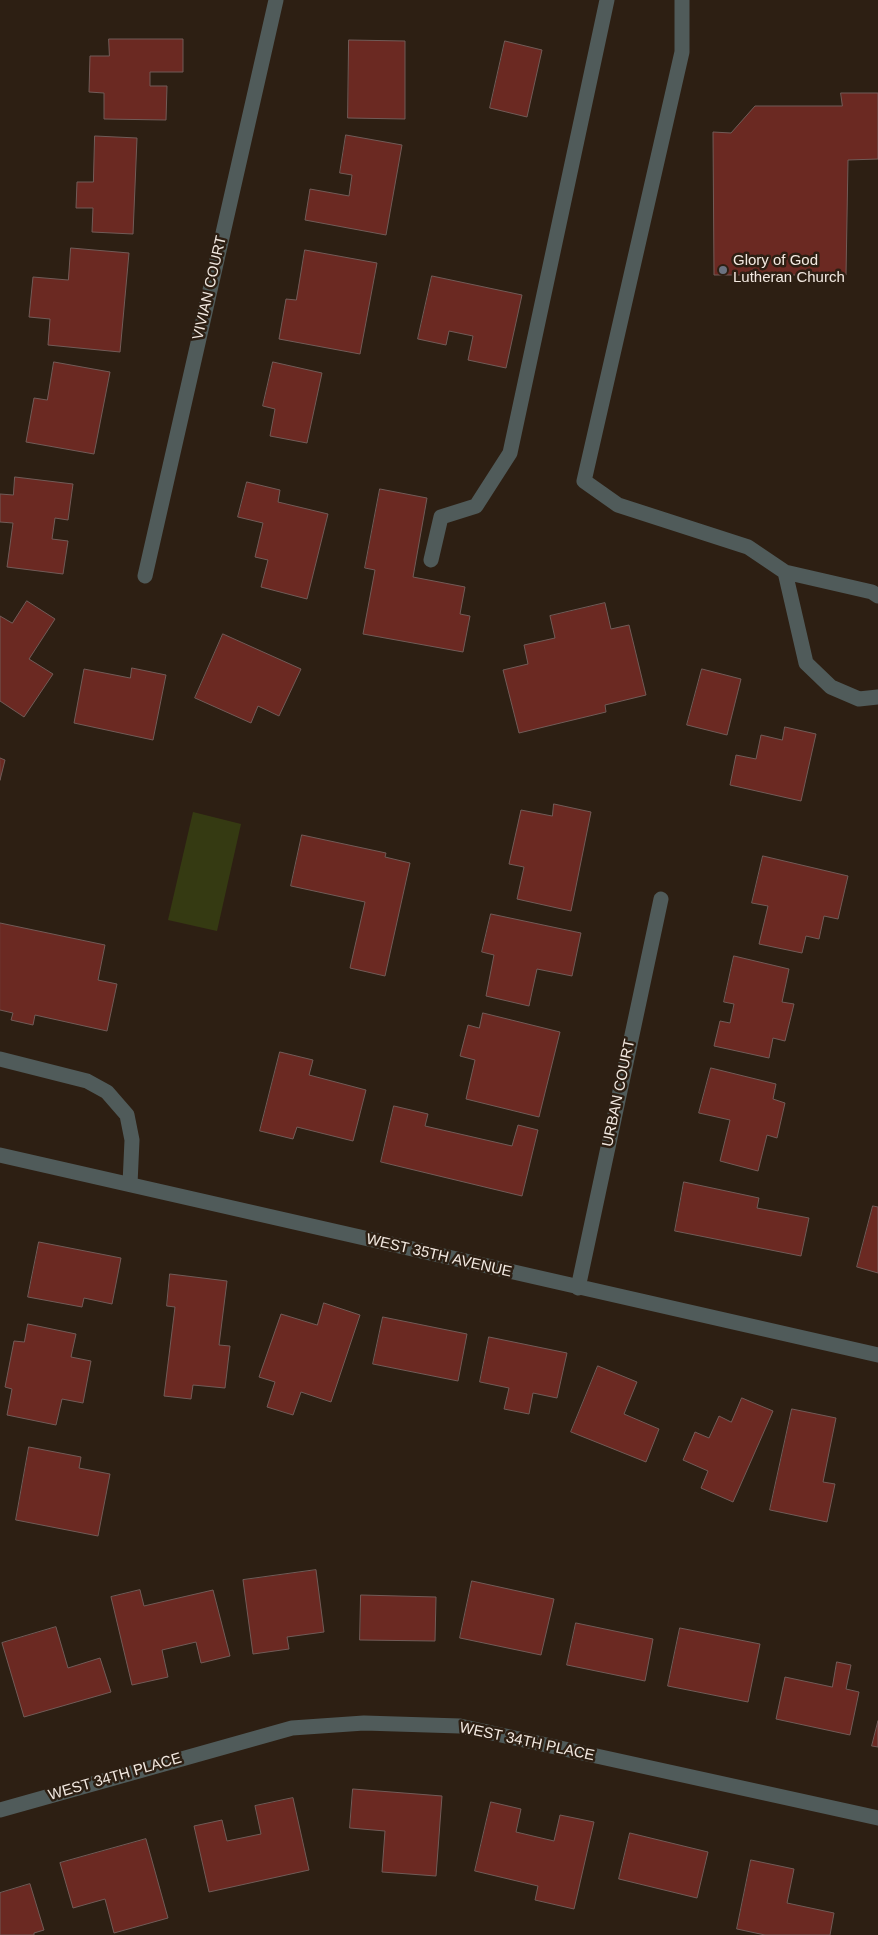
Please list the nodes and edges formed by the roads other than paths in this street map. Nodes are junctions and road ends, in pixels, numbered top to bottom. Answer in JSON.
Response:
{"nodes":[{"id":1,"x":276,"y":0,"type":"edge"},
{"id":2,"x":607,"y":0,"type":"edge"},
{"id":3,"x":682,"y":0,"type":"edge"},
{"id":4,"x":431,"y":560,"type":"dead end"},
{"id":5,"x":785,"y":572,"type":"junction"},
{"id":6,"x":145,"y":576,"type":"dead end"},
{"id":7,"x":878,"y":596,"type":"edge"},
{"id":8,"x":878,"y":697,"type":"edge"},
{"id":9,"x":661,"y":899,"type":"dead end"},
{"id":10,"x":0,"y":1059,"type":"edge"},
{"id":11,"x":0,"y":1155,"type":"edge"},
{"id":12,"x":130,"y":1184,"type":"junction"},
{"id":13,"x":578,"y":1288,"type":"junction"},
{"id":14,"x":878,"y":1355,"type":"edge"},
{"id":15,"x":0,"y":1810,"type":"edge"},
{"id":16,"x":878,"y":1818,"type":"edge"}],
"edges":[{"from":1,"to":6,"type":"street","name":"VIVIAN COURT"},
{"from":2,"to":4,"type":"street"},
{"from":3,"to":5,"type":"street"},
{"from":5,"to":7,"type":"street"},
{"from":5,"to":8,"type":"street"},
{"from":9,"to":13,"type":"street","name":"URBAN COURT"},
{"from":10,"to":12,"type":"street"},
{"from":11,"to":12,"type":"street","name":"WEST 35TH AVENUE"},
{"from":12,"to":13,"type":"street","name":"WEST 35TH AVENUE"},
{"from":13,"to":14,"type":"street","name":"WEST 35TH AVENUE"},
{"from":15,"to":16,"type":"street","name":"WEST 34TH PLACE"}]}
